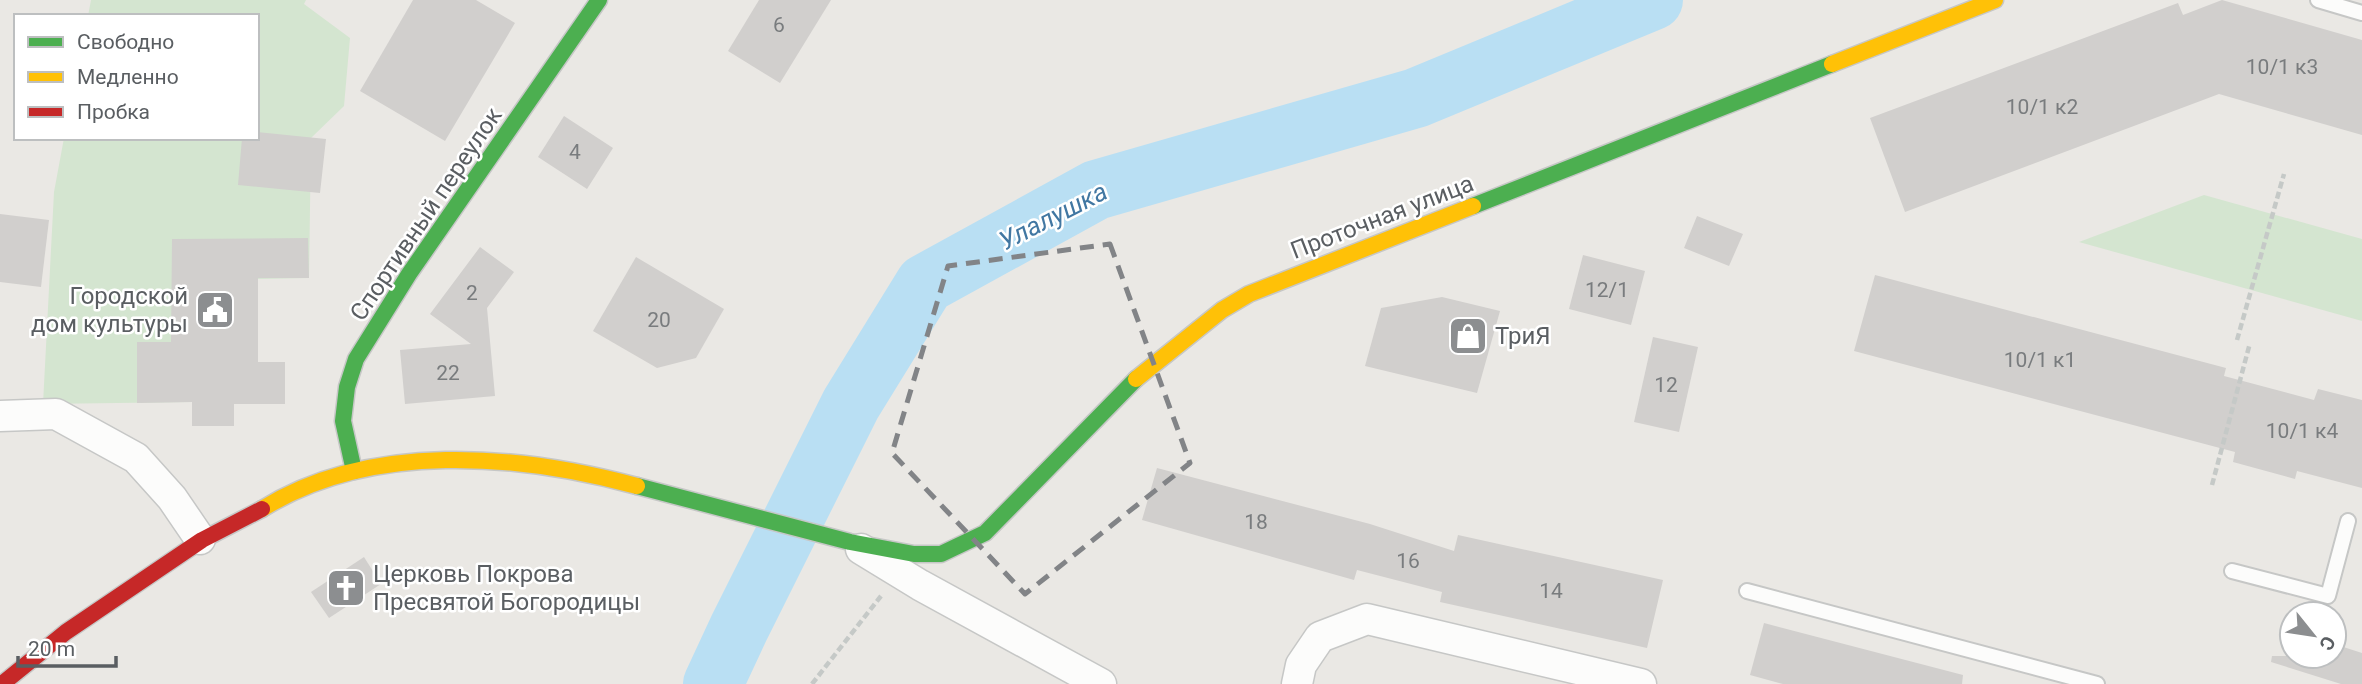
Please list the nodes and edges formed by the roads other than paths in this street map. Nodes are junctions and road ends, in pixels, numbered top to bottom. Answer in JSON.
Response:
{"nodes":[{"id":1,"x":599,"y":0,"type":"edge"},
{"id":2,"x":1995,"y":0,"type":"edge"},
{"id":3,"x":2318,"y":0,"type":"edge"},
{"id":4,"x":2362,"y":13,"type":"edge"},
{"id":5,"x":0,"y":416,"type":"edge"},
{"id":6,"x":354,"y":471,"type":"junction"},
{"id":7,"x":2348,"y":521,"type":"dead end"},
{"id":8,"x":200,"y":539,"type":"junction"},
{"id":9,"x":850,"y":542,"type":"junction"},
{"id":10,"x":2232,"y":571,"type":"dead end"},
{"id":11,"x":1746,"y":591,"type":"dead end"},
{"id":12,"x":2,"y":684,"type":"edge"},
{"id":13,"x":1101,"y":684,"type":"edge"},
{"id":14,"x":1297,"y":684,"type":"edge"},
{"id":15,"x":1641,"y":684,"type":"edge"},
{"id":16,"x":2097,"y":684,"type":"edge"}],
"edges":[{"from":1,"to":6,"type":"main road","name":"Спортивный переулок"},
{"from":2,"to":9,"type":"main road","name":"Проточная улица"},
{"from":3,"to":4,"type":"lane"},
{"from":5,"to":8,"type":"street"},
{"from":6,"to":8,"type":"main road","name":"Проточная улица"},
{"from":6,"to":9,"type":"main road","name":"Проточная улица"},
{"from":7,"to":10,"type":"lane"},
{"from":8,"to":12,"type":"main road","name":"Проточная улица"},
{"from":9,"to":13,"type":"street"},
{"from":11,"to":16,"type":"lane"},
{"from":14,"to":15,"type":"street"}]}
